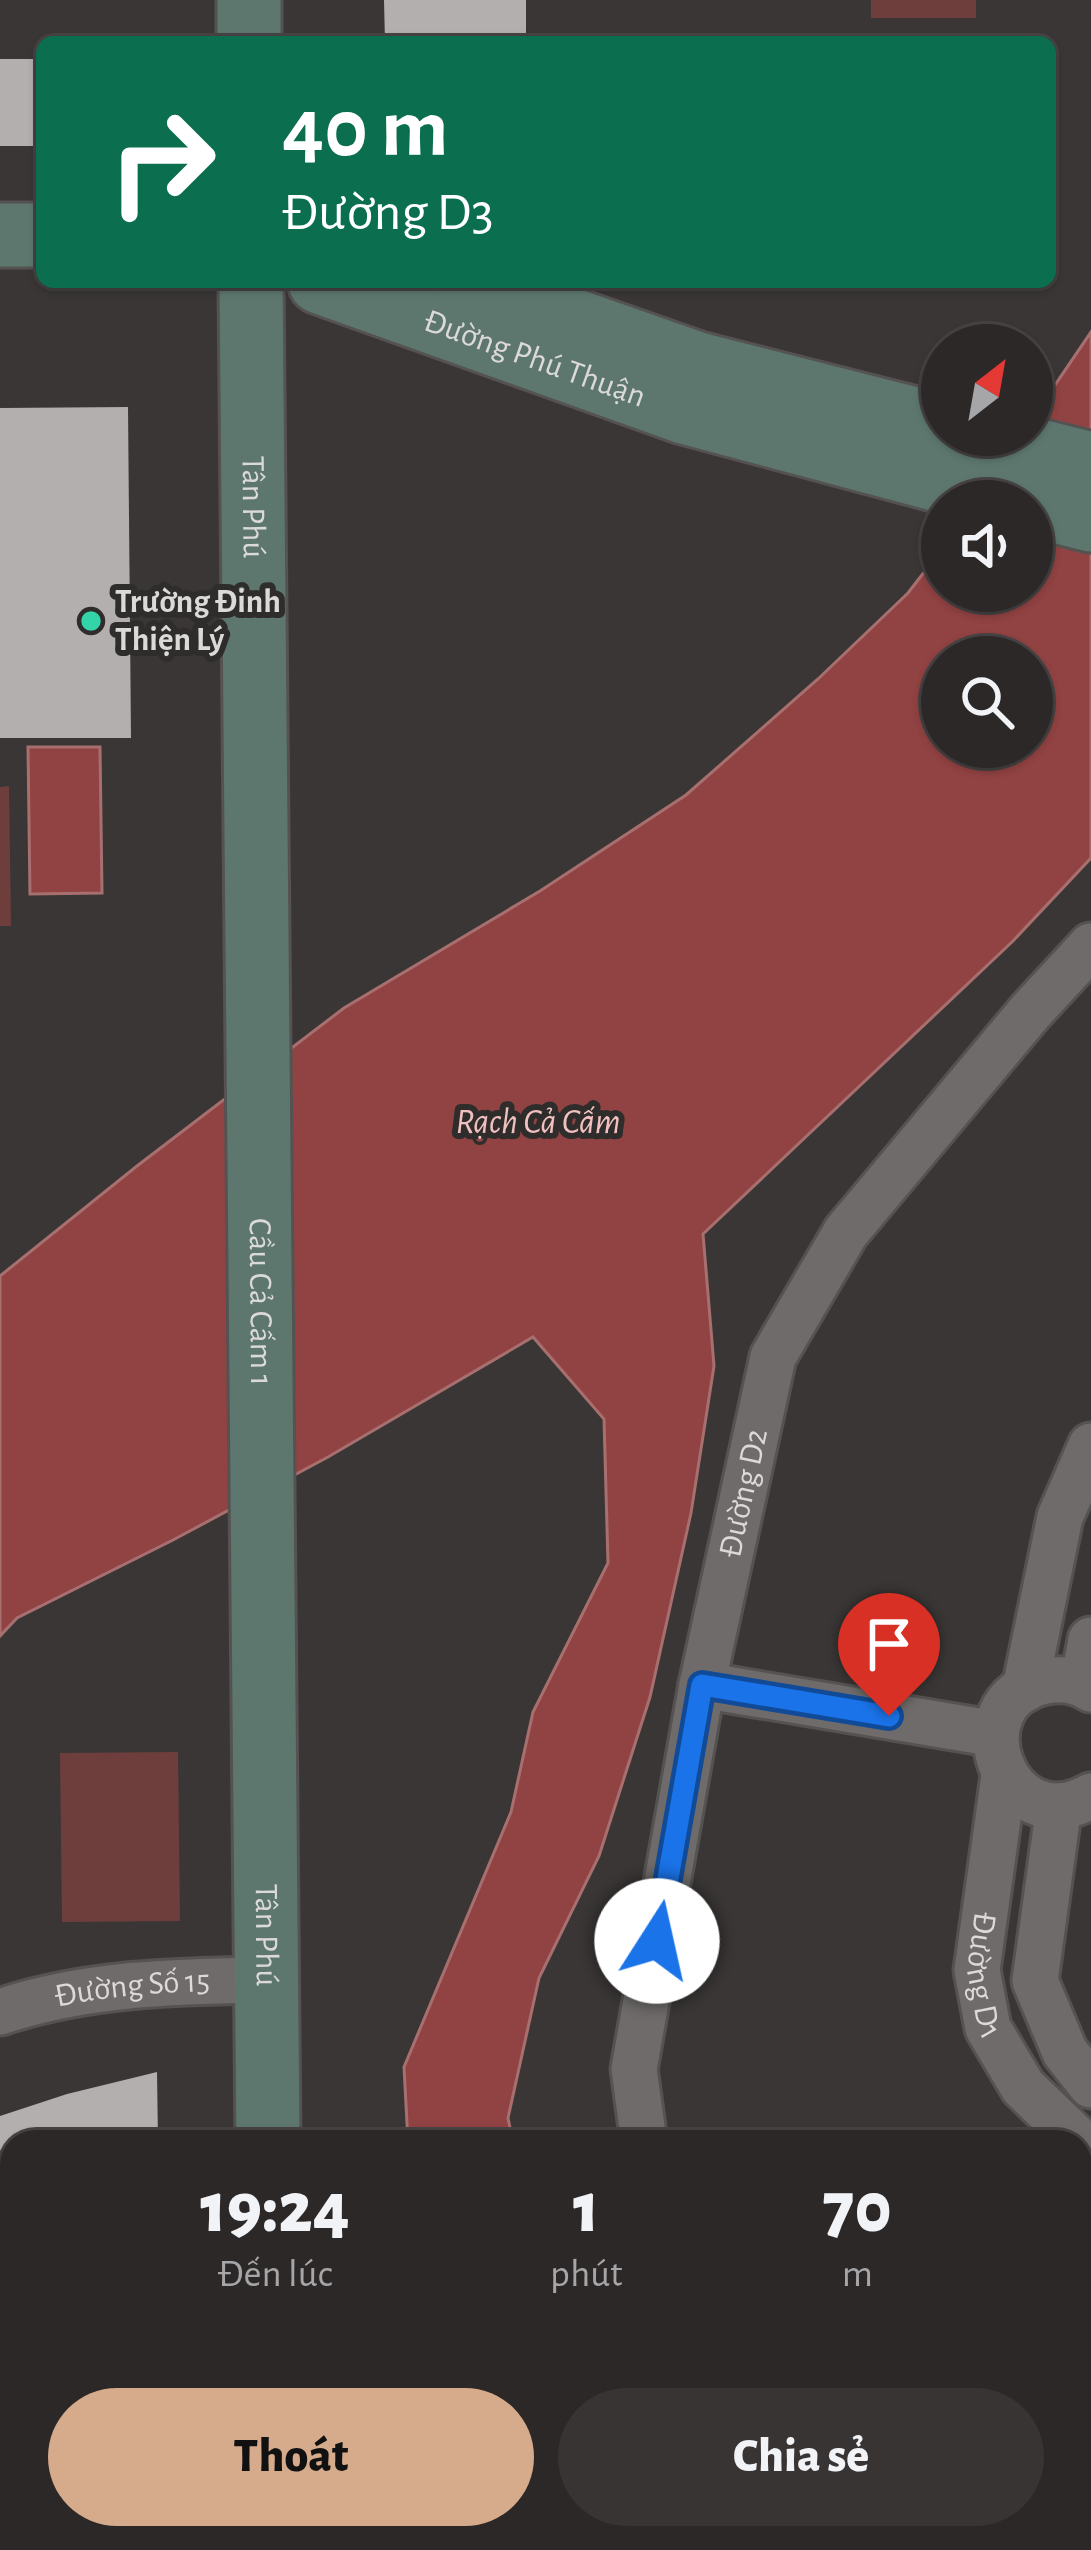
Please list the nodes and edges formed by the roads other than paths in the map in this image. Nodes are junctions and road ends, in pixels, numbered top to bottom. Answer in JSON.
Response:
{"nodes":[{"id":1,"x":249,"y":0,"type":"edge"},
{"id":2,"x":249,"y":36,"type":"edge"},
{"id":3,"x":0,"y":235,"type":"edge"},
{"id":4,"x":36,"y":235,"type":"edge"},
{"id":5,"x":251,"y":288,"type":"edge"},
{"id":6,"x":341,"y":288,"type":"edge"},
{"id":7,"x":477,"y":288,"type":"edge"},
{"id":8,"x":691,"y":388,"type":"junction"},
{"id":9,"x":921,"y":424,"type":"edge"},
{"id":10,"x":1053,"y":454,"type":"edge"},
{"id":11,"x":1091,"y":464,"type":"edge"},
{"id":12,"x":956,"y":480,"type":"edge"},
{"id":13,"x":1053,"y":510,"type":"edge"},
{"id":14,"x":1091,"y":520,"type":"edge"},
{"id":15,"x":257,"y":875,"type":"joint"},
{"id":16,"x":1091,"y":946,"type":"edge"},
{"id":17,"x":1091,"y":1446,"type":"edge"},
{"id":18,"x":1088,"y":1671,"type":"edge"},
{"id":19,"x":702,"y":1685,"type":"junction"},
{"id":20,"x":1025,"y":1689,"type":"junction"},
{"id":21,"x":264,"y":1726,"type":"joint"},
{"id":22,"x":1000,"y":1755,"type":"junction"},
{"id":23,"x":1075,"y":1801,"type":"edge"},
{"id":24,"x":267,"y":1980,"type":"junction"},
{"id":25,"x":0,"y":2012,"type":"edge"},
{"id":26,"x":1091,"y":2085,"type":"edge"},
{"id":27,"x":268,"y":2130,"type":"edge"},
{"id":28,"x":642,"y":2130,"type":"edge"},
{"id":29,"x":1068,"y":2130,"type":"edge"}],
"edges":[{"from":1,"to":2,"type":"street"},
{"from":3,"to":4,"type":"street"},
{"from":5,"to":15,"type":"street","name":"Tân Phú"},
{"from":6,"to":8,"type":"street","name":"Đường Phú Thuận"},
{"from":7,"to":8,"type":"street","name":"Đường Phú Thuận"},
{"from":8,"to":9,"type":"street"},
{"from":8,"to":12,"type":"street"},
{"from":10,"to":11,"type":"street"},
{"from":13,"to":14,"type":"street"},
{"from":15,"to":21,"type":"street","name":"Cầu Cả Cấm 1"},
{"from":16,"to":19,"type":"street","name":"Đường D2"},
{"from":17,"to":20,"type":"street"},
{"from":18,"to":20,"type":"street"},
{"from":19,"to":22,"type":"street"},
{"from":19,"to":28,"type":"street","name":"Đường D2"},
{"from":20,"to":22,"type":"street"},
{"from":21,"to":24,"type":"street","name":"Tân Phú"},
{"from":22,"to":23,"type":"street"},
{"from":22,"to":29,"type":"street","name":"Đường D1"},
{"from":23,"to":26,"type":"street","name":"Đường D1"},
{"from":24,"to":25,"type":"street","name":"Đường Số 15"},
{"from":24,"to":27,"type":"street","name":"Tân Phú"}]}
